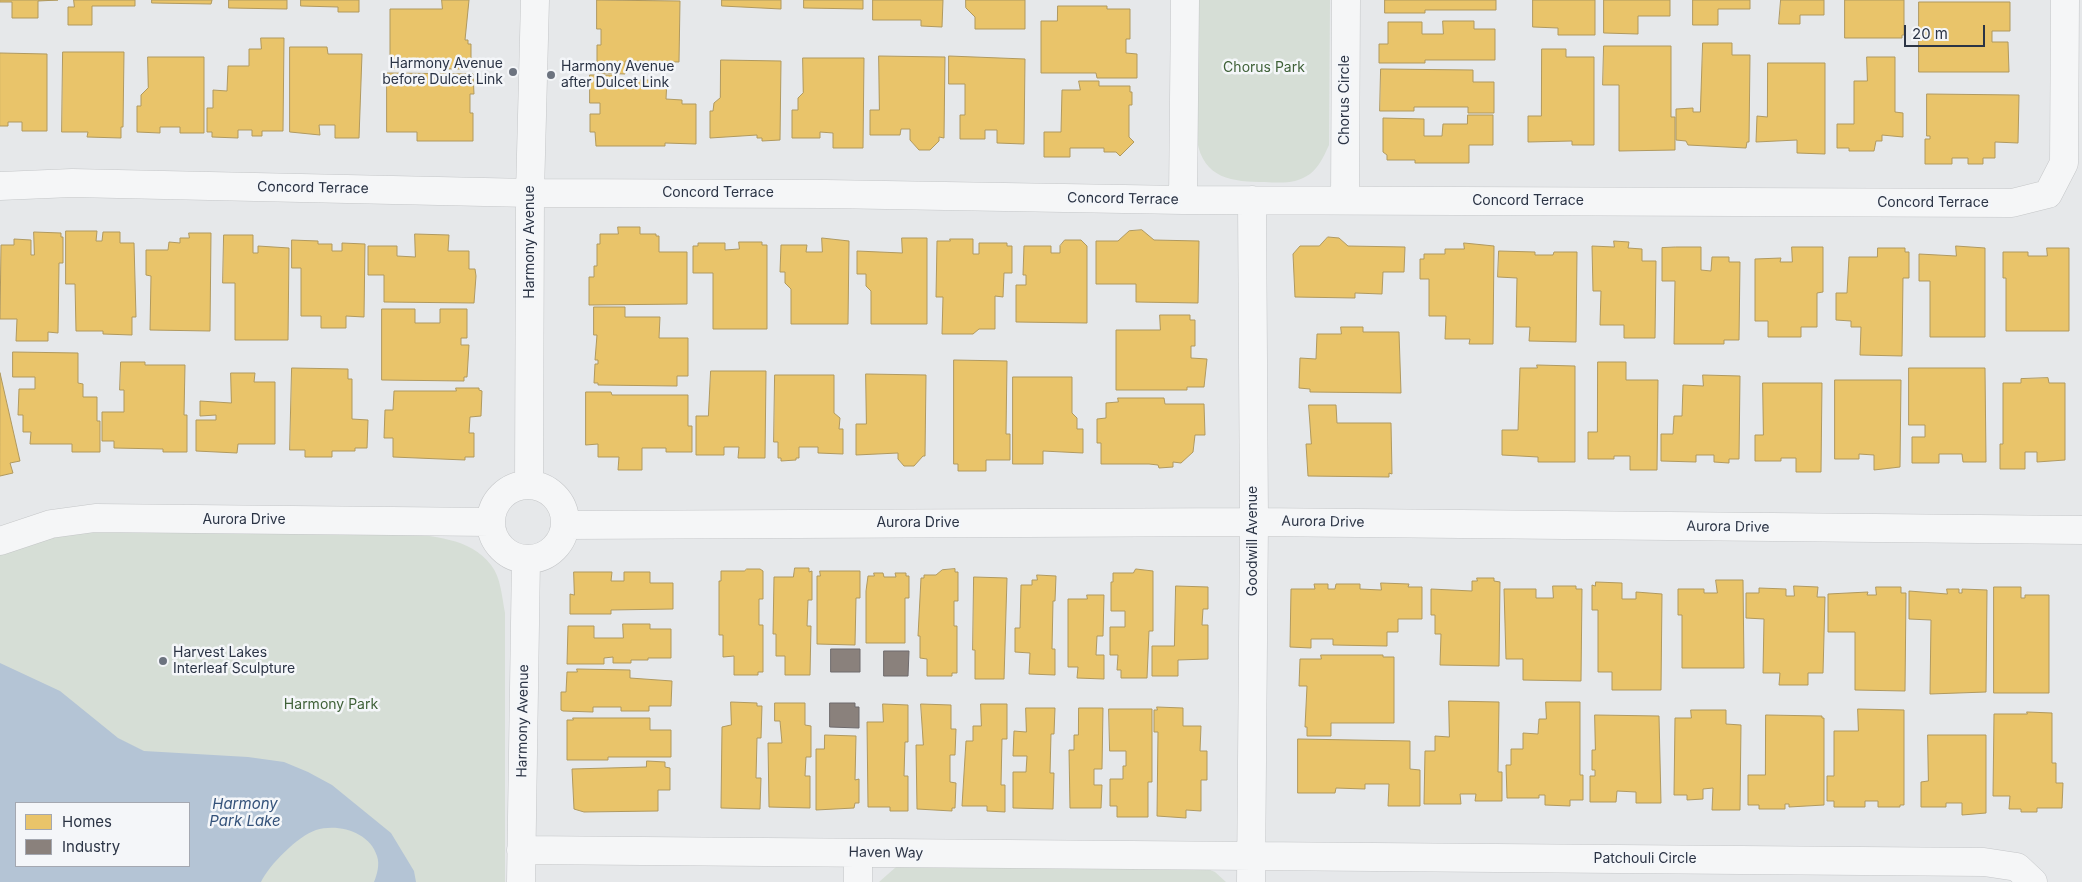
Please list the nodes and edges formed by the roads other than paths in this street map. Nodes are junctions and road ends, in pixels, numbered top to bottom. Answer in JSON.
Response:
{"nodes":[{"id":1,"x":535,"y":0,"type":"edge"},
{"id":2,"x":1185,"y":0,"type":"edge"},
{"id":3,"x":1346,"y":0,"type":"edge"},
{"id":4,"x":2065,"y":0,"type":"edge"},
{"id":5,"x":0,"y":186,"type":"edge"},
{"id":6,"x":530,"y":193,"type":"junction"},
{"id":7,"x":1183,"y":200,"type":"junction"},
{"id":8,"x":1252,"y":200,"type":"junction"},
{"id":9,"x":1345,"y":200,"type":"junction"},
{"id":10,"x":529,"y":484,"type":"junction"},
{"id":11,"x":490,"y":522,"type":"junction"},
{"id":12,"x":1254,"y":522,"type":"junction"},
{"id":13,"x":565,"y":525,"type":"junction"},
{"id":14,"x":2082,"y":530,"type":"edge"},
{"id":15,"x":0,"y":541,"type":"edge"},
{"id":16,"x":526,"y":559,"type":"junction"},
{"id":17,"x":521,"y":850,"type":"junction"},
{"id":18,"x":858,"y":853,"type":"junction"},
{"id":19,"x":1251,"y":869,"type":"edge"},
{"id":20,"x":521,"y":882,"type":"edge"},
{"id":21,"x":858,"y":882,"type":"edge"},
{"id":22,"x":2033,"y":882,"type":"edge"}],
"edges":[{"from":1,"to":6,"type":"street","name":"Harmony Avenue"},
{"from":2,"to":7,"type":"street"},
{"from":3,"to":9,"type":"street","name":"Chorus Circle"},
{"from":4,"to":9,"type":"street","name":"Concord Terrace"},
{"from":5,"to":6,"type":"street","name":"Concord Terrace"},
{"from":6,"to":7,"type":"street","name":"Concord Terrace"},
{"from":6,"to":10,"type":"street","name":"Harmony Avenue"},
{"from":7,"to":8,"type":"street","name":"Concord Terrace"},
{"from":8,"to":9,"type":"street","name":"Concord Terrace"},
{"from":8,"to":12,"type":"street","name":"Goodwill Avenue"},
{"from":10,"to":11,"type":"street"},
{"from":10,"to":13,"type":"street"},
{"from":11,"to":15,"type":"street","name":"Aurora Drive"},
{"from":11,"to":16,"type":"street"},
{"from":12,"to":13,"type":"street","name":"Aurora Drive"},
{"from":12,"to":14,"type":"street","name":"Aurora Drive"},
{"from":12,"to":19,"type":"street","name":"Goodwill Avenue"},
{"from":13,"to":16,"type":"street"},
{"from":16,"to":17,"type":"street","name":"Harmony Avenue"},
{"from":17,"to":18,"type":"street","name":"Haven Way"},
{"from":17,"to":20,"type":"street","name":"Harmony Avenue"},
{"from":18,"to":19,"type":"street","name":"Haven Way"},
{"from":18,"to":21,"type":"street"},
{"from":19,"to":22,"type":"street","name":"Patchouli Circle"}]}
